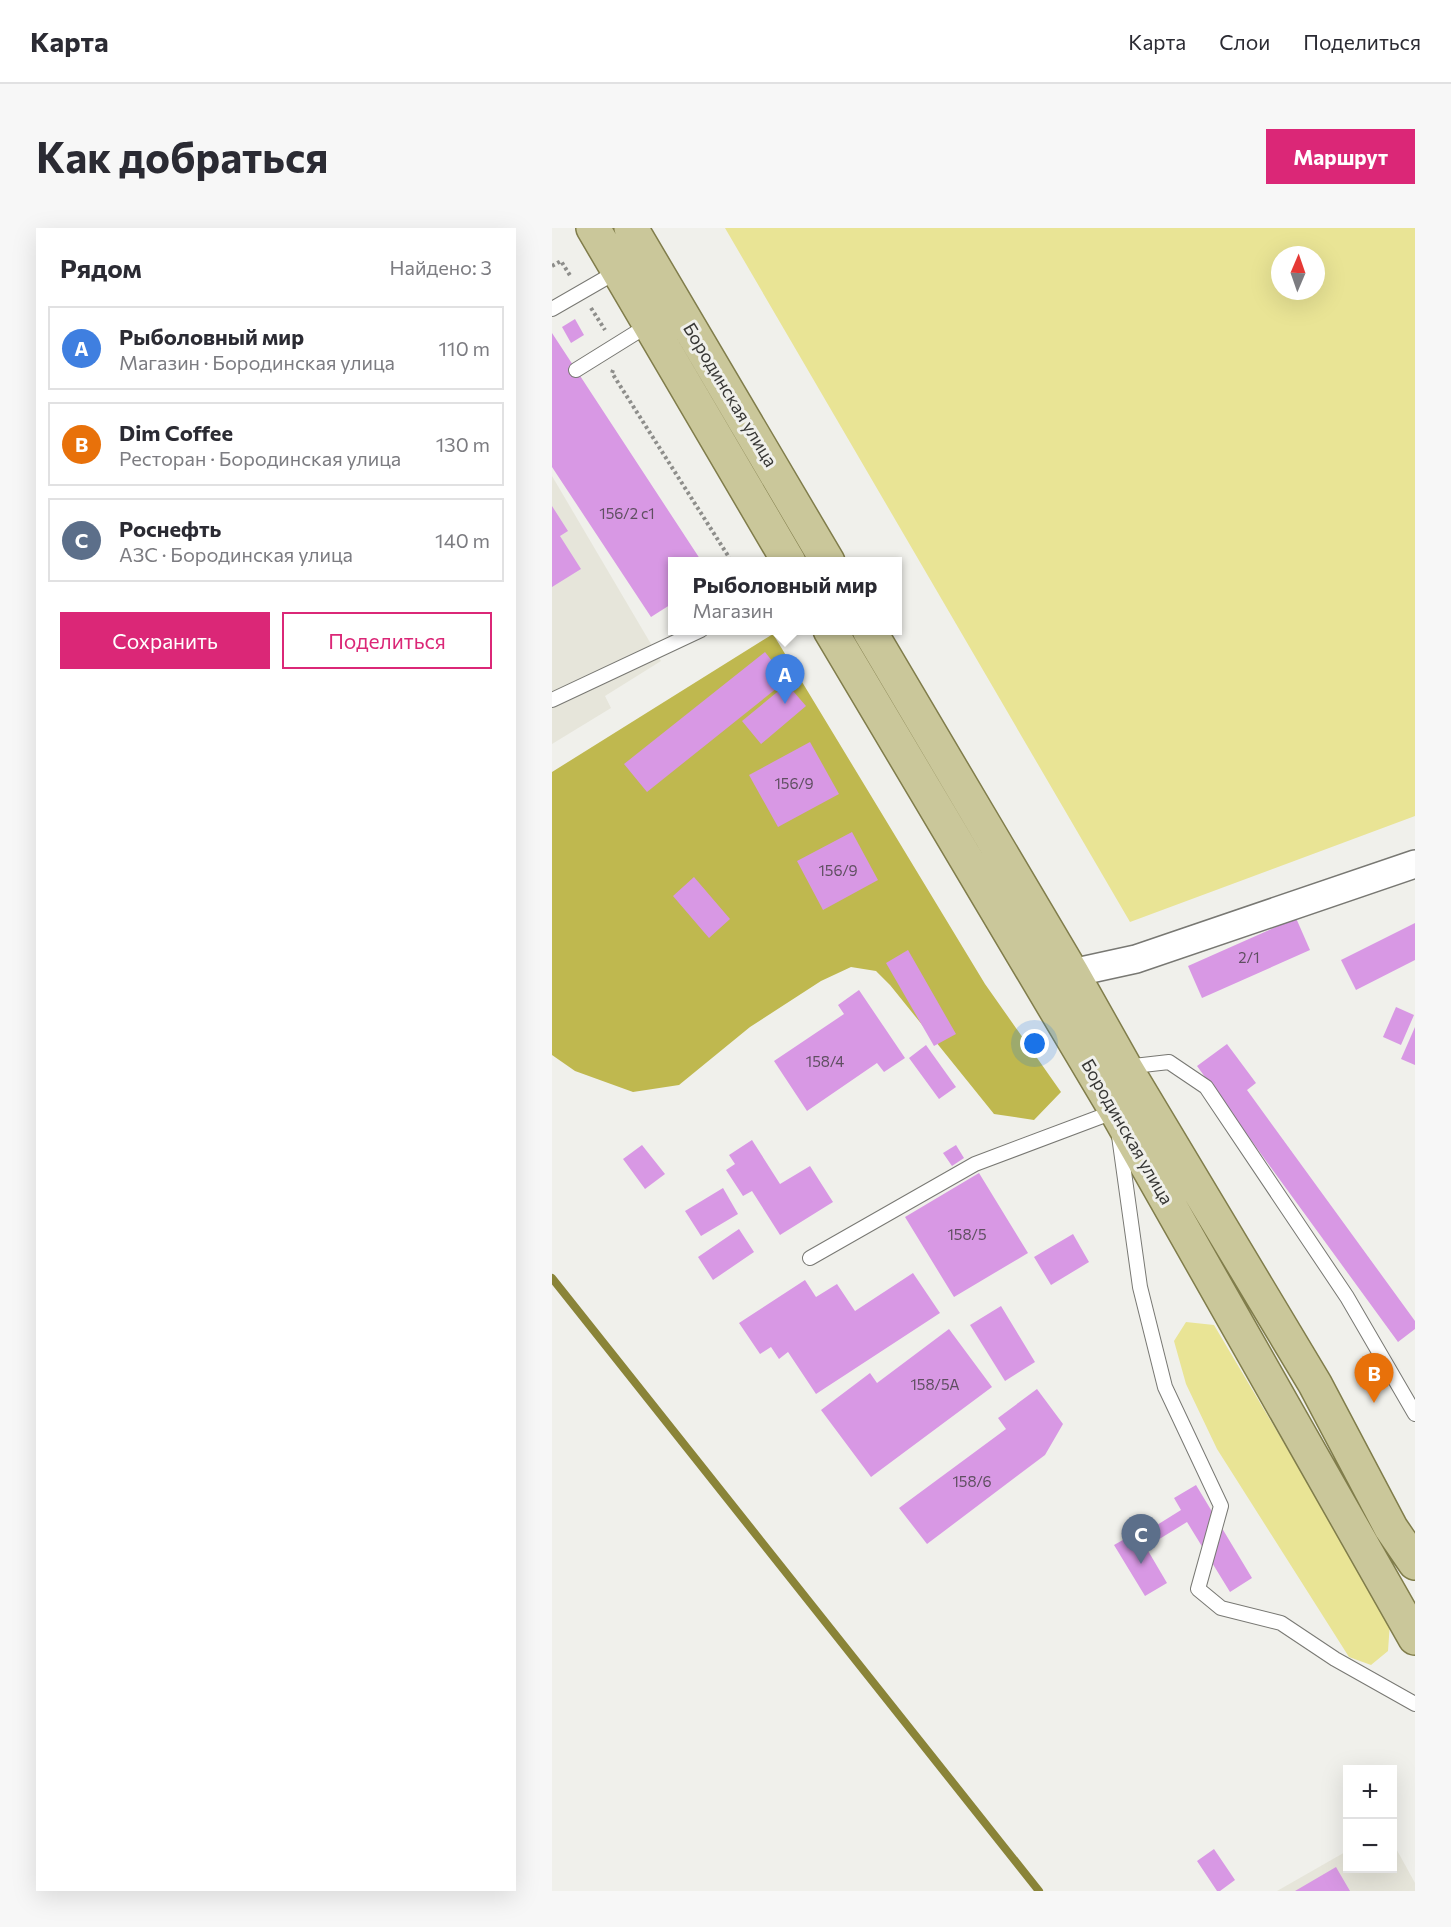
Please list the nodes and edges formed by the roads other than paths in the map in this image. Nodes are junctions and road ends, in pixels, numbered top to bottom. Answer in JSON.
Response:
{"nodes":[{"id":1,"x":593,"y":228,"type":"edge"},
{"id":2,"x":631,"y":228,"type":"edge"},
{"id":3,"x":618,"y":271,"type":"junction"},
{"id":4,"x":552,"y":309,"type":"edge"},
{"id":5,"x":650,"y":324,"type":"junction"},
{"id":6,"x":576,"y":369,"type":"dead end"},
{"id":7,"x":780,"y":556,"type":"edge"},
{"id":8,"x":826,"y":557,"type":"edge"},
{"id":9,"x":690,"y":635,"type":"edge"},
{"id":10,"x":833,"y":635,"type":"edge"},
{"id":11,"x":872,"y":635,"type":"edge"},
{"id":12,"x":552,"y":700,"type":"edge"},
{"id":13,"x":1415,"y":864,"type":"edge"},
{"id":14,"x":1072,"y":973,"type":"junction"},
{"id":15,"x":1125,"y":1067,"type":"junction"},
{"id":16,"x":1116,"y":1111,"type":"junction"},
{"id":17,"x":810,"y":1258,"type":"dead end"},
{"id":18,"x":1415,"y":1414,"type":"edge"},
{"id":19,"x":1415,"y":1563,"type":"edge"},
{"id":20,"x":1415,"y":1638,"type":"edge"},
{"id":21,"x":1415,"y":1704,"type":"edge"}],
"edges":[{"from":1,"to":3,"type":"main road","name":"Бородинская улица"},
{"from":2,"to":8,"type":"main road","name":"Бородинская улица"},
{"from":3,"to":4,"type":"lane"},
{"from":3,"to":5,"type":"main road","name":"Бородинская улица"},
{"from":5,"to":6,"type":"lane"},
{"from":5,"to":7,"type":"main road","name":"Бородинская улица"},
{"from":9,"to":12,"type":"lane"},
{"from":10,"to":16,"type":"main road","name":"Бородинская улица"},
{"from":11,"to":14,"type":"main road","name":"Бородинская улица"},
{"from":13,"to":14,"type":"street"},
{"from":14,"to":15,"type":"main road","name":"Бородинская улица"},
{"from":15,"to":18,"type":"lane"},
{"from":15,"to":19,"type":"main road","name":"Бородинская улица"},
{"from":16,"to":17,"type":"lane"},
{"from":16,"to":20,"type":"main road","name":"Бородинская улица"},
{"from":16,"to":21,"type":"lane"}]}
